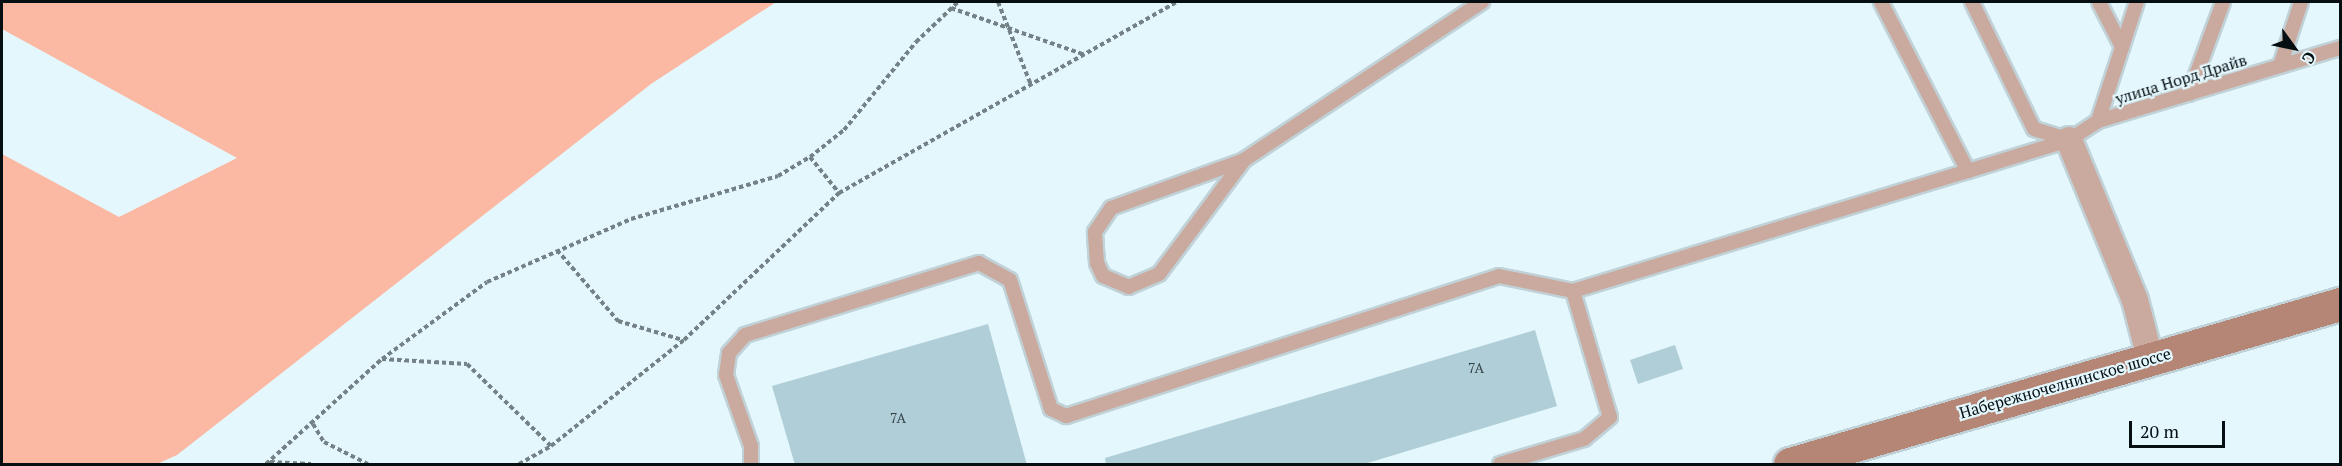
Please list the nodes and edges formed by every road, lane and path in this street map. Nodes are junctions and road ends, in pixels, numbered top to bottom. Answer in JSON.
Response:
{"nodes":[{"id":1,"x":958,"y":2,"type":"edge"},
{"id":2,"x":998,"y":2,"type":"edge"},
{"id":3,"x":1169,"y":2,"type":"edge"},
{"id":4,"x":1176,"y":2,"type":"edge"},
{"id":5,"x":1482,"y":2,"type":"edge"},
{"id":6,"x":1881,"y":2,"type":"edge"},
{"id":7,"x":1972,"y":2,"type":"edge"},
{"id":8,"x":2099,"y":2,"type":"edge"},
{"id":9,"x":2137,"y":2,"type":"edge"},
{"id":10,"x":2223,"y":2,"type":"edge"},
{"id":11,"x":2301,"y":2,"type":"edge"},
{"id":12,"x":950,"y":8,"type":"junction"},
{"id":13,"x":1163,"y":9,"type":"junction"},
{"id":14,"x":1008,"y":28,"type":"junction"},
{"id":15,"x":2122,"y":47,"type":"junction"},
{"id":16,"x":2340,"y":48,"type":"edge"},
{"id":17,"x":1086,"y":55,"type":"junction"},
{"id":18,"x":2280,"y":66,"type":"junction"},
{"id":19,"x":1031,"y":85,"type":"junction"},
{"id":20,"x":2189,"y":94,"type":"junction"},
{"id":21,"x":2098,"y":121,"type":"junction"},
{"id":22,"x":2069,"y":140,"type":"junction"},
{"id":23,"x":810,"y":157,"type":"junction"},
{"id":24,"x":1244,"y":160,"type":"junction"},
{"id":25,"x":1968,"y":171,"type":"junction"},
{"id":26,"x":839,"y":193,"type":"junction"},
{"id":27,"x":557,"y":250,"type":"junction"},
{"id":28,"x":1573,"y":291,"type":"junction"},
{"id":29,"x":2340,"y":304,"type":"edge"},
{"id":30,"x":684,"y":340,"type":"junction"},
{"id":31,"x":2150,"y":358,"type":"junction"},
{"id":32,"x":382,"y":359,"type":"junction"},
{"id":33,"x":313,"y":424,"type":"junction"},
{"id":34,"x":551,"y":446,"type":"junction"},
{"id":35,"x":1855,"y":456,"type":"edge"},
{"id":36,"x":267,"y":463,"type":"edge"},
{"id":37,"x":311,"y":465,"type":"edge"},
{"id":38,"x":368,"y":465,"type":"edge"},
{"id":39,"x":519,"y":465,"type":"edge"},
{"id":40,"x":752,"y":465,"type":"edge"},
{"id":41,"x":1500,"y":465,"type":"edge"},
{"id":42,"x":1790,"y":465,"type":"edge"}],
"edges":[{"from":1,"to":12,"type":"path"},
{"from":2,"to":14,"type":"path"},
{"from":3,"to":13,"type":"path"},
{"from":4,"to":13,"type":"path"},
{"from":5,"to":24,"type":"lane"},
{"from":6,"to":25,"type":"lane"},
{"from":7,"to":22,"type":"lane"},
{"from":8,"to":15,"type":"lane"},
{"from":9,"to":15,"type":"lane"},
{"from":10,"to":20,"type":"lane"},
{"from":11,"to":18,"type":"lane"},
{"from":12,"to":14,"type":"path"},
{"from":12,"to":23,"type":"path"},
{"from":13,"to":17,"type":"path"},
{"from":14,"to":17,"type":"path"},
{"from":14,"to":19,"type":"path"},
{"from":15,"to":21,"type":"lane"},
{"from":16,"to":18,"type":"lane","name":"улица Норд Драйв"},
{"from":17,"to":19,"type":"path"},
{"from":18,"to":20,"type":"lane","name":"улица Норд Драйв"},
{"from":19,"to":26,"type":"path"},
{"from":20,"to":21,"type":"lane","name":"улица Норд Драйв"},
{"from":21,"to":22,"type":"lane","name":"улица Норд Драйв"},
{"from":22,"to":25,"type":"lane","name":"улица Норд Драйв"},
{"from":22,"to":31,"type":"street"},
{"from":23,"to":26,"type":"path"},
{"from":23,"to":27,"type":"path"},
{"from":24,"to":24,"type":"lane"},
{"from":25,"to":28,"type":"lane","name":"улица Норд Драйв"},
{"from":26,"to":30,"type":"path"},
{"from":27,"to":30,"type":"path"},
{"from":27,"to":32,"type":"path"},
{"from":28,"to":40,"type":"lane"},
{"from":28,"to":41,"type":"lane"},
{"from":29,"to":31,"type":"main road","name":"Набережночелнинское шоссе"},
{"from":30,"to":34,"type":"path"},
{"from":31,"to":35,"type":"main road","name":"Набережночелнинское шоссе"},
{"from":32,"to":33,"type":"path"},
{"from":32,"to":34,"type":"path"},
{"from":33,"to":36,"type":"path"},
{"from":33,"to":38,"type":"path"},
{"from":34,"to":39,"type":"path"},
{"from":35,"to":42,"type":"main road","name":"Набережночелнинское шоссе"},
{"from":36,"to":37,"type":"path"}]}
